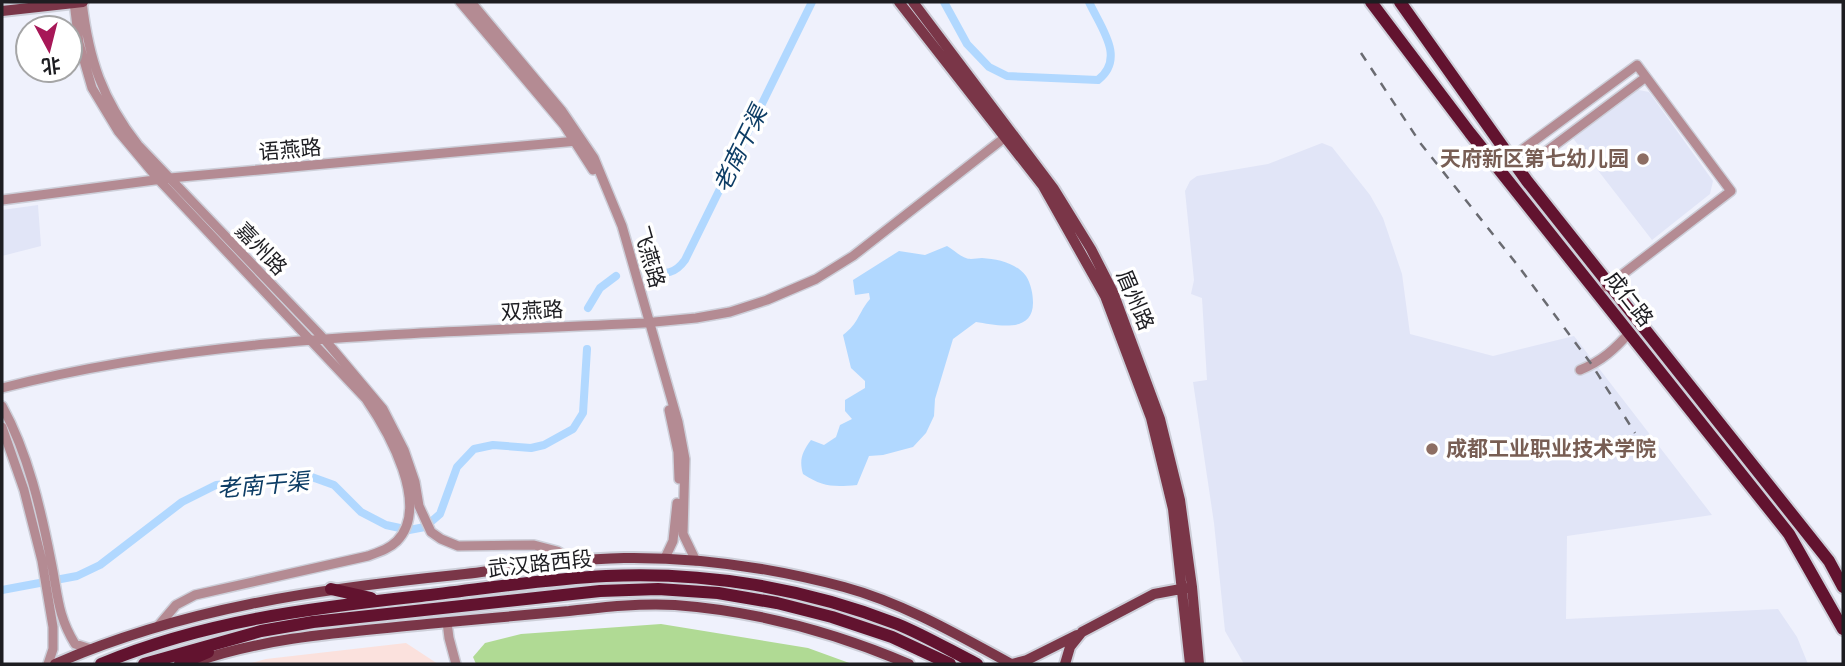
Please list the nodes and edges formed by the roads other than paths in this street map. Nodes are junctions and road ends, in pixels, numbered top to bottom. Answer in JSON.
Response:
{"nodes":[{"id":1,"x":79,"y":2,"type":"edge"},
{"id":2,"x":460,"y":2,"type":"edge"},
{"id":3,"x":471,"y":2,"type":"edge"},
{"id":4,"x":899,"y":2,"type":"edge"},
{"id":5,"x":913,"y":2,"type":"edge"},
{"id":6,"x":1371,"y":2,"type":"edge"},
{"id":7,"x":1400,"y":2,"type":"edge"},
{"id":8,"x":2,"y":11,"type":"edge"},
{"id":9,"x":1646,"y":77,"type":"junction"},
{"id":10,"x":1009,"y":134,"type":"junction"},
{"id":11,"x":578,"y":141,"type":"junction"},
{"id":12,"x":1511,"y":158,"type":"junction"},
{"id":13,"x":1520,"y":171,"type":"junction"},
{"id":14,"x":170,"y":178,"type":"junction"},
{"id":15,"x":159,"y":180,"type":"junction"},
{"id":16,"x":2,"y":200,"type":"edge"},
{"id":17,"x":1610,"y":284,"type":"junction"},
{"id":18,"x":1599,"y":292,"type":"junction"},
{"id":19,"x":647,"y":323,"type":"junction"},
{"id":20,"x":1630,"y":332,"type":"junction"},
{"id":21,"x":312,"y":340,"type":"junction"},
{"id":22,"x":325,"y":340,"type":"junction"},
{"id":23,"x":1580,"y":370,"type":"dead end"},
{"id":24,"x":2,"y":388,"type":"edge"},
{"id":25,"x":2,"y":406,"type":"edge"},
{"id":26,"x":2,"y":427,"type":"edge"},
{"id":27,"x":665,"y":558,"type":"junction"},
{"id":28,"x":696,"y":561,"type":"junction"},
{"id":29,"x":576,"y":562,"type":"junction"},
{"id":30,"x":1843,"y":587,"type":"edge"},
{"id":31,"x":1186,"y":588,"type":"junction"},
{"id":32,"x":331,"y":589,"type":"junction"},
{"id":33,"x":382,"y":600,"type":"junction"},
{"id":34,"x":447,"y":622,"type":"junction"},
{"id":35,"x":159,"y":625,"type":"junction"},
{"id":36,"x":1843,"y":629,"type":"edge"},
{"id":37,"x":261,"y":631,"type":"junction"},
{"id":38,"x":1082,"y":632,"type":"junction"},
{"id":39,"x":91,"y":649,"type":"junction"},
{"id":40,"x":48,"y":664,"type":"edge"},
{"id":41,"x":55,"y":664,"type":"edge"},
{"id":42,"x":101,"y":664,"type":"edge"},
{"id":43,"x":144,"y":664,"type":"edge"},
{"id":44,"x":180,"y":664,"type":"edge"},
{"id":45,"x":188,"y":664,"type":"edge"},
{"id":46,"x":456,"y":664,"type":"edge"},
{"id":47,"x":909,"y":664,"type":"edge"},
{"id":48,"x":950,"y":664,"type":"edge"},
{"id":49,"x":977,"y":664,"type":"edge"},
{"id":50,"x":1012,"y":664,"type":"edge"},
{"id":51,"x":1065,"y":664,"type":"edge"},
{"id":52,"x":1190,"y":664,"type":"edge"},
{"id":53,"x":1199,"y":664,"type":"edge"}],
"edges":[{"from":1,"to":8,"type":"main road"},
{"from":1,"to":14,"type":"street","name":"嘉州路"},
{"from":1,"to":15,"type":"street"},
{"from":2,"to":11,"type":"street","name":"飞燕路"},
{"from":3,"to":11,"type":"street","name":"飞燕路"},
{"from":4,"to":10,"type":"main road"},
{"from":5,"to":10,"type":"main road"},
{"from":6,"to":18,"type":"highway","name":"成仁路"},
{"from":7,"to":12,"type":"highway","name":"成仁路"},
{"from":9,"to":12,"type":"street"},
{"from":9,"to":13,"type":"street"},
{"from":9,"to":17,"type":"street"},
{"from":10,"to":19,"type":"street","name":"双燕路"},
{"from":10,"to":31,"type":"main road"},
{"from":11,"to":14,"type":"street","name":"语燕路"},
{"from":11,"to":19,"type":"street","name":"飞燕路"},
{"from":12,"to":13,"type":"highway","name":"成仁路"},
{"from":13,"to":17,"type":"highway","name":"成仁路"},
{"from":14,"to":15,"type":"street","name":"语燕路"},
{"from":14,"to":22,"type":"street","name":"嘉州路"},
{"from":15,"to":16,"type":"street","name":"语燕路"},
{"from":15,"to":21,"type":"street"},
{"from":17,"to":18,"type":"street"},
{"from":17,"to":30,"type":"highway","name":"成仁路"},
{"from":18,"to":20,"type":"highway","name":"成仁路"},
{"from":19,"to":22,"type":"street","name":"双燕路"},
{"from":19,"to":27,"type":"street","name":"飞燕路"},
{"from":19,"to":28,"type":"street","name":"飞燕路"},
{"from":20,"to":23,"type":"street"},
{"from":20,"to":36,"type":"highway","name":"成仁路"},
{"from":21,"to":22,"type":"street","name":"双燕路"},
{"from":21,"to":24,"type":"street","name":"双燕路"},
{"from":21,"to":35,"type":"street"},
{"from":22,"to":29,"type":"street","name":"嘉州路"},
{"from":25,"to":39,"type":"street"},
{"from":26,"to":40,"type":"street"},
{"from":27,"to":28,"type":"main road"},
{"from":27,"to":29,"type":"main road"},
{"from":28,"to":50,"type":"main road"},
{"from":29,"to":32,"type":"main road"},
{"from":31,"to":38,"type":"main road"},
{"from":31,"to":52,"type":"main road"},
{"from":31,"to":53,"type":"main road"},
{"from":32,"to":33,"type":"highway"},
{"from":32,"to":35,"type":"main road"},
{"from":33,"to":42,"type":"highway","name":"武汉路西段"},
{"from":33,"to":49,"type":"highway","name":"武汉路西段"},
{"from":34,"to":45,"type":"main road"},
{"from":34,"to":46,"type":"street"},
{"from":34,"to":47,"type":"main road"},
{"from":35,"to":39,"type":"main road"},
{"from":37,"to":43,"type":"highway","name":"武汉路西段"},
{"from":37,"to":44,"type":"highway"},
{"from":37,"to":48,"type":"highway","name":"武汉路西段"},
{"from":38,"to":50,"type":"main road"},
{"from":38,"to":51,"type":"main road"},
{"from":39,"to":41,"type":"main road"}]}
